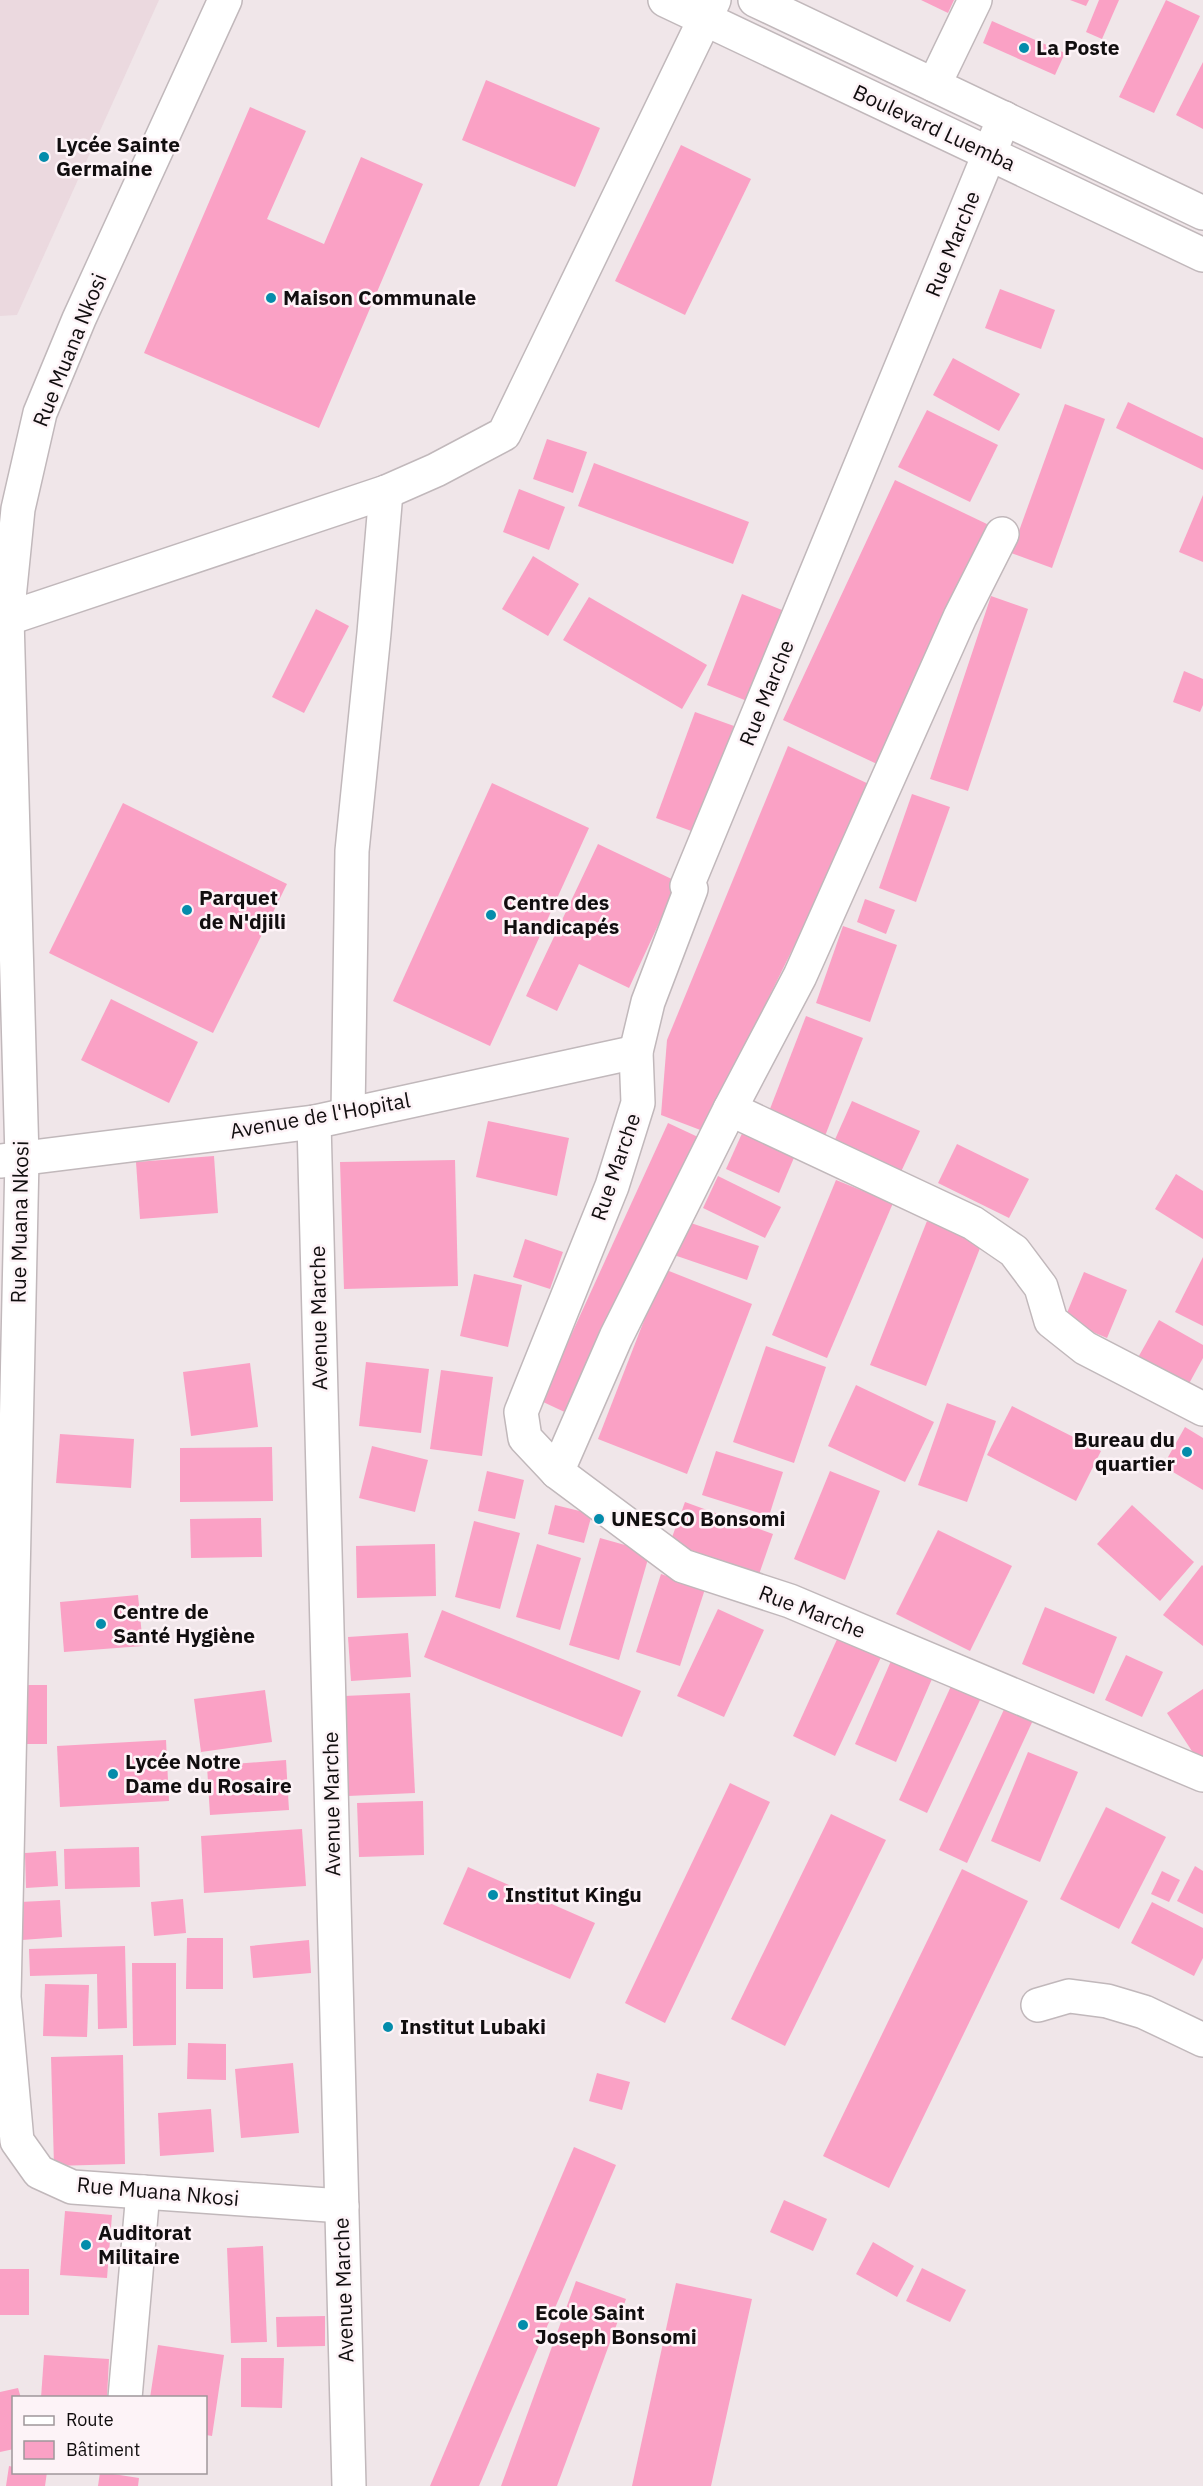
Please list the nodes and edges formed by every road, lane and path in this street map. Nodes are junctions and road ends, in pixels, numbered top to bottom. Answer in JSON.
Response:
{"nodes":[{"id":1,"x":225,"y":0,"type":"edge"},
{"id":2,"x":665,"y":0,"type":"edge"},
{"id":3,"x":755,"y":0,"type":"edge"},
{"id":4,"x":975,"y":0,"type":"edge"},
{"id":5,"x":709,"y":10,"type":"edge"},
{"id":6,"x":934,"y":85,"type":"junction"},
{"id":7,"x":1004,"y":118,"type":"junction"},
{"id":8,"x":990,"y":154,"type":"junction"},
{"id":9,"x":1203,"y":213,"type":"edge"},
{"id":10,"x":1203,"y":255,"type":"edge"},
{"id":11,"x":386,"y":492,"type":"junction"},
{"id":12,"x":1002,"y":534,"type":"dead end"},
{"id":13,"x":3,"y":620,"type":"edge"},
{"id":14,"x":636,"y":1052,"type":"junction"},
{"id":15,"x":730,"y":1109,"type":"junction"},
{"id":16,"x":348,"y":1114,"type":"junction"},
{"id":17,"x":314,"y":1122,"type":"junction"},
{"id":18,"x":11,"y":1160,"type":"edge"},
{"id":19,"x":1203,"y":1409,"type":"edge"},
{"id":20,"x":557,"y":1472,"type":"junction"},
{"id":21,"x":1203,"y":1775,"type":"edge"},
{"id":22,"x":2,"y":1996,"type":"edge"},
{"id":23,"x":1038,"y":2005,"type":"dead end"},
{"id":24,"x":1203,"y":2040,"type":"edge"},
{"id":25,"x":143,"y":2192,"type":"junction"},
{"id":26,"x":342,"y":2206,"type":"junction"},
{"id":27,"x":125,"y":2396,"type":"edge"},
{"id":28,"x":349,"y":2486,"type":"edge"}],
"edges":[{"from":1,"to":13,"type":"street","name":"Rue Muana Nkosi"},
{"from":2,"to":5,"type":"street","name":"Boulevard Luemba"},
{"from":3,"to":6,"type":"street","name":"Boulevard Luemba"},
{"from":4,"to":6,"type":"street"},
{"from":5,"to":8,"type":"street","name":"Boulevard Luemba"},
{"from":5,"to":11,"type":"street"},
{"from":6,"to":7,"type":"street","name":"Boulevard Luemba"},
{"from":7,"to":8,"type":"street","name":"Rue Marche"},
{"from":7,"to":9,"type":"street","name":"Boulevard Luemba"},
{"from":8,"to":10,"type":"street","name":"Boulevard Luemba"},
{"from":8,"to":14,"type":"street","name":"Rue Marche"},
{"from":11,"to":13,"type":"street"},
{"from":11,"to":16,"type":"street"},
{"from":12,"to":15,"type":"street"},
{"from":13,"to":18,"type":"street","name":"Rue Muana Nkosi"},
{"from":14,"to":16,"type":"street","name":"Avenue de l'Hopital"},
{"from":14,"to":20,"type":"street","name":"Rue Marche"},
{"from":15,"to":19,"type":"street"},
{"from":15,"to":20,"type":"street"},
{"from":16,"to":17,"type":"street","name":"Avenue de l'Hopital"},
{"from":17,"to":18,"type":"street","name":"Avenue de l'Hopital"},
{"from":17,"to":26,"type":"street","name":"Avenue Marche"},
{"from":18,"to":22,"type":"street","name":"Rue Muana Nkosi"},
{"from":20,"to":21,"type":"street","name":"Rue Marche"},
{"from":22,"to":25,"type":"street","name":"Rue Muana Nkosi"},
{"from":23,"to":24,"type":"street"},
{"from":25,"to":26,"type":"street","name":"Rue Muana Nkosi"},
{"from":25,"to":27,"type":"street"},
{"from":26,"to":28,"type":"street","name":"Avenue Marche"}]}
